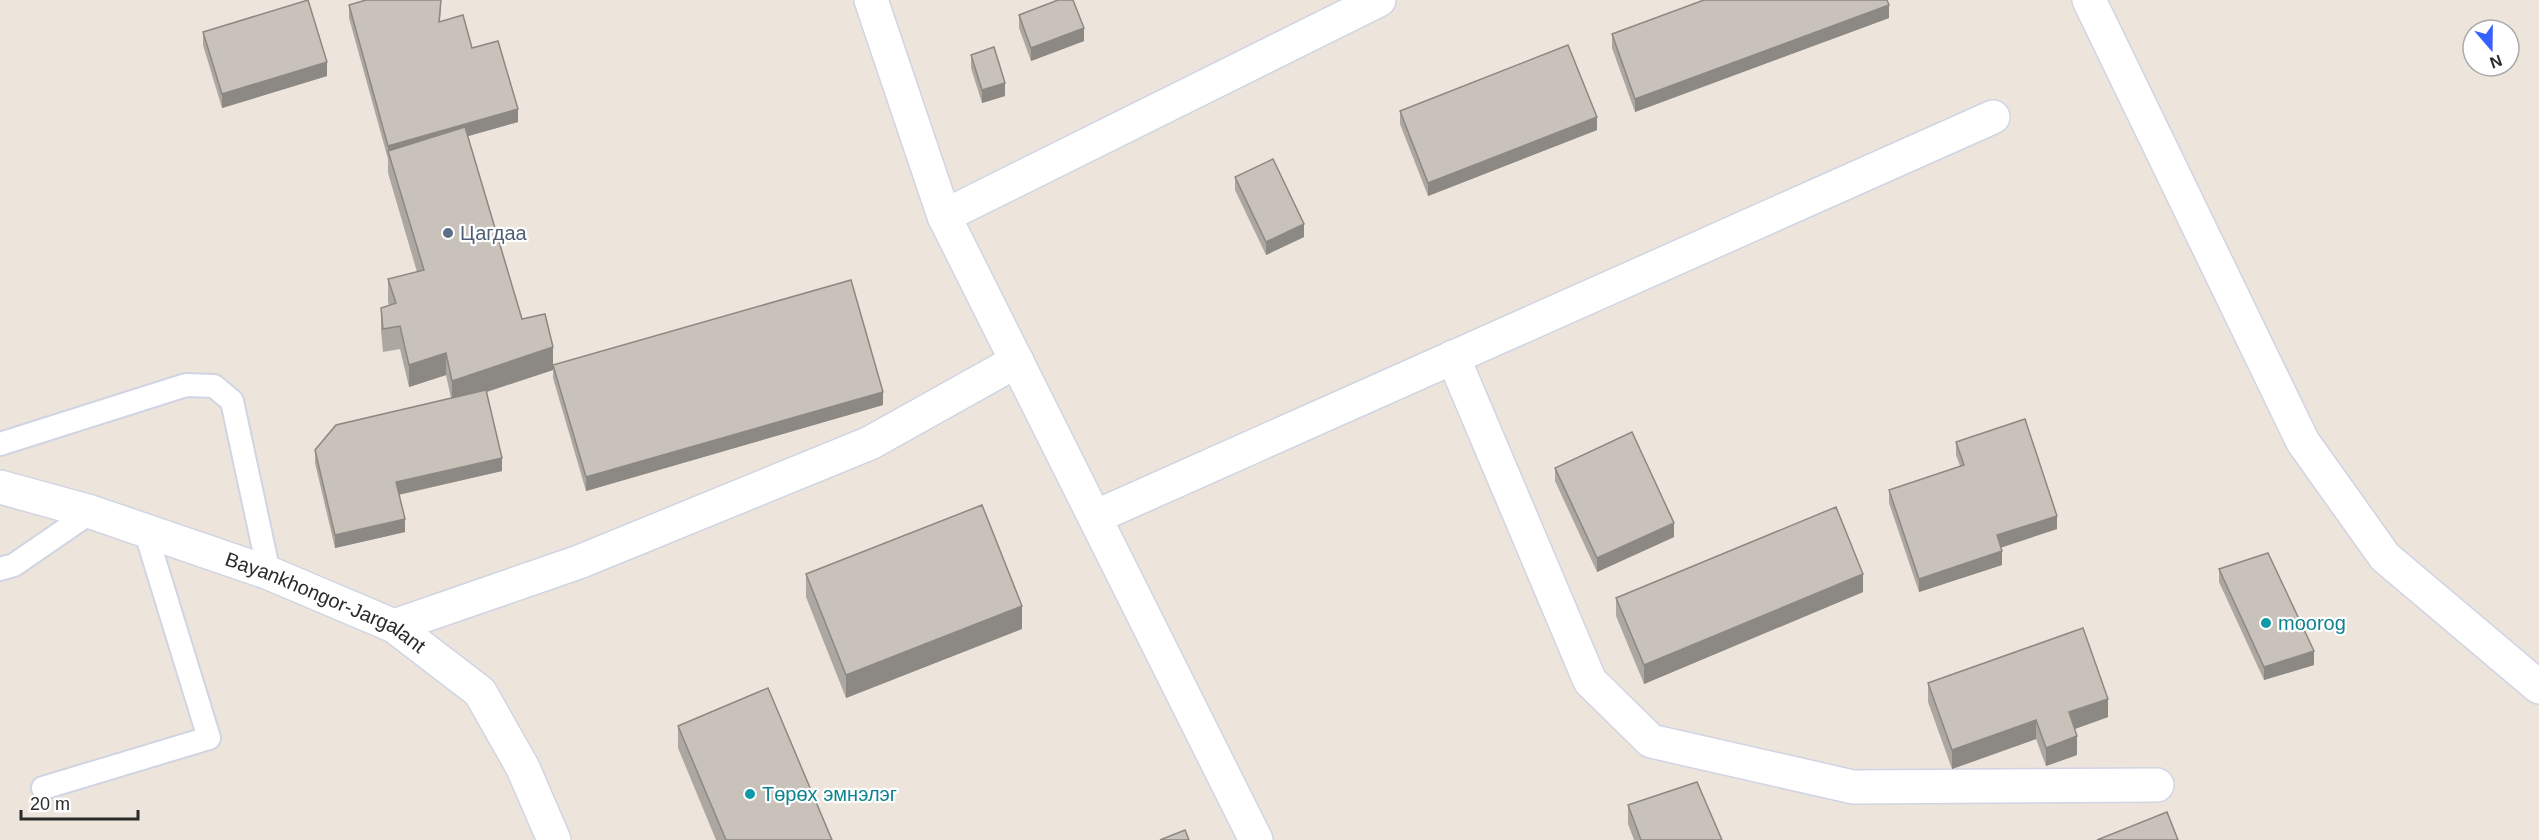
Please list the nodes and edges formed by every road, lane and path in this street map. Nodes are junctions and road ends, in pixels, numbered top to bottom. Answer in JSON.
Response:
{"nodes":[{"id":1,"x":871,"y":0,"type":"edge"},
{"id":2,"x":1379,"y":0,"type":"edge"},
{"id":3,"x":2090,"y":0,"type":"edge"},
{"id":4,"x":1993,"y":117,"type":"dead end"},
{"id":5,"x":944,"y":216,"type":"junction"},
{"id":6,"x":1453,"y":357,"type":"junction"},
{"id":7,"x":1017,"y":361,"type":"junction"},
{"id":8,"x":0,"y":444,"type":"edge"},
{"id":9,"x":0,"y":487,"type":"edge"},
{"id":10,"x":91,"y":512,"type":"junction"},
{"id":11,"x":1095,"y":518,"type":"junction"},
{"id":12,"x":144,"y":530,"type":"junction"},
{"id":13,"x":0,"y":569,"type":"edge"},
{"id":14,"x":269,"y":573,"type":"junction"},
{"id":15,"x":394,"y":626,"type":"junction"},
{"id":16,"x":2539,"y":687,"type":"edge"},
{"id":17,"x":2157,"y":785,"type":"dead end"},
{"id":18,"x":43,"y":788,"type":"dead end"},
{"id":19,"x":554,"y":840,"type":"edge"},
{"id":20,"x":1256,"y":840,"type":"edge"}],
"edges":[{"from":1,"to":5,"type":"street"},
{"from":2,"to":5,"type":"street"},
{"from":3,"to":16,"type":"street"},
{"from":4,"to":6,"type":"street"},
{"from":5,"to":7,"type":"street"},
{"from":6,"to":11,"type":"street"},
{"from":6,"to":17,"type":"street"},
{"from":7,"to":11,"type":"street"},
{"from":7,"to":15,"type":"street"},
{"from":8,"to":14,"type":"lane"},
{"from":9,"to":10,"type":"street","name":"Bayankhongor-Jargalant"},
{"from":10,"to":12,"type":"street","name":"Bayankhongor-Jargalant"},
{"from":10,"to":13,"type":"lane"},
{"from":11,"to":20,"type":"street"},
{"from":12,"to":14,"type":"street","name":"Bayankhongor-Jargalant"},
{"from":12,"to":18,"type":"lane"},
{"from":14,"to":15,"type":"street","name":"Bayankhongor-Jargalant"},
{"from":15,"to":19,"type":"street","name":"Bayankhongor-Jargalant"}]}
